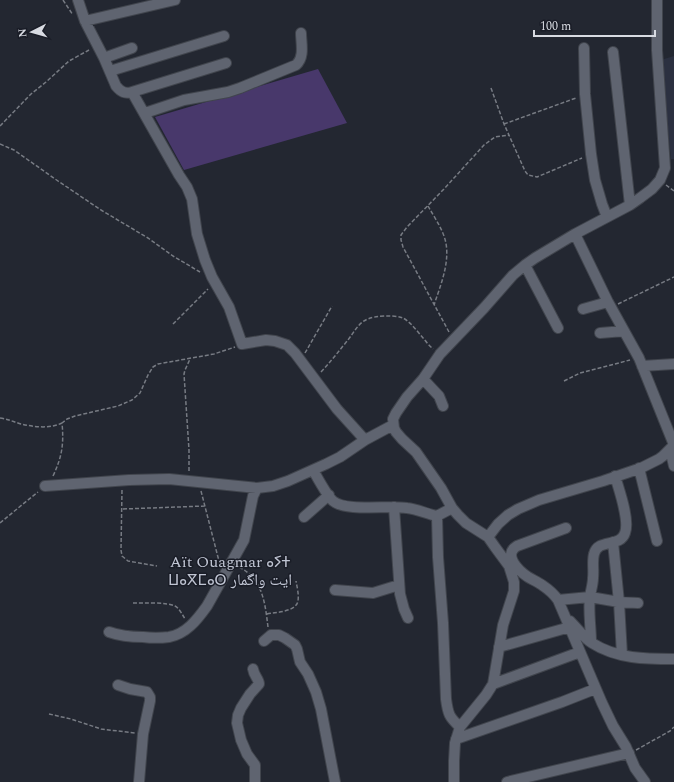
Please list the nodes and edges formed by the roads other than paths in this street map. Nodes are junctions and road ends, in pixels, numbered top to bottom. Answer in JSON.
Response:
{"nodes":[{"id":1,"x":78,"y":0,"type":"edge"},
{"id":2,"x":175,"y":0,"type":"edge"},
{"id":3,"x":657,"y":0,"type":"edge"},
{"id":4,"x":85,"y":21,"type":"junction"},
{"id":5,"x":301,"y":33,"type":"dead end"},
{"id":6,"x":224,"y":36,"type":"dead end"},
{"id":7,"x":132,"y":48,"type":"dead end"},
{"id":8,"x":584,"y":48,"type":"dead end"},
{"id":9,"x":613,"y":52,"type":"dead end"},
{"id":10,"x":104,"y":58,"type":"junction"},
{"id":11,"x":226,"y":63,"type":"dead end"},
{"id":12,"x":110,"y":71,"type":"junction"},
{"id":13,"x":132,"y":92,"type":"junction"},
{"id":14,"x":145,"y":113,"type":"junction"},
{"id":15,"x":630,"y":205,"type":"junction"},
{"id":16,"x":607,"y":217,"type":"junction"},
{"id":17,"x":575,"y":234,"type":"junction"},
{"id":18,"x":525,"y":265,"type":"junction"},
{"id":19,"x":610,"y":305,"type":"junction"},
{"id":20,"x":583,"y":309,"type":"dead end"},
{"id":21,"x":558,"y":328,"type":"dead end"},
{"id":22,"x":624,"y":331,"type":"junction"},
{"id":23,"x":600,"y":333,"type":"dead end"},
{"id":24,"x":641,"y":362,"type":"junction"},
{"id":25,"x":674,"y":364,"type":"edge"},
{"id":26,"x":423,"y":379,"type":"junction"},
{"id":27,"x":444,"y":406,"type":"dead end"},
{"id":28,"x":394,"y":425,"type":"junction"},
{"id":29,"x":365,"y":440,"type":"junction"},
{"id":30,"x":673,"y":446,"type":"edge"},
{"id":31,"x":674,"y":466,"type":"edge"},
{"id":32,"x":639,"y":468,"type":"junction"},
{"id":33,"x":313,"y":470,"type":"junction"},
{"id":34,"x":615,"y":476,"type":"junction"},
{"id":35,"x":46,"y":486,"type":"road end"},
{"id":36,"x":257,"y":488,"type":"junction"},
{"id":37,"x":329,"y":496,"type":"junction"},
{"id":38,"x":394,"y":507,"type":"junction"},
{"id":39,"x":452,"y":508,"type":"junction"},
{"id":40,"x":437,"y":516,"type":"junction"},
{"id":41,"x":304,"y":517,"type":"dead end"},
{"id":42,"x":566,"y":528,"type":"dead end"},
{"id":43,"x":488,"y":537,"type":"junction"},
{"id":44,"x":656,"y":541,"type":"dead end"},
{"id":45,"x":614,"y":542,"type":"junction"},
{"id":46,"x":399,"y":585,"type":"junction"},
{"id":47,"x":335,"y":590,"type":"dead end"},
{"id":48,"x":590,"y":597,"type":"junction"},
{"id":49,"x":558,"y":600,"type":"junction"},
{"id":50,"x":619,"y":602,"type":"junction"},
{"id":51,"x":638,"y":603,"type":"dead end"},
{"id":52,"x":564,"y":614,"type":"junction"},
{"id":53,"x":408,"y":618,"type":"dead end"},
{"id":54,"x":570,"y":627,"type":"junction"},
{"id":55,"x":109,"y":632,"type":"dead end"},
{"id":56,"x":266,"y":639,"type":"road end"},
{"id":57,"x":591,"y":642,"type":"junction"},
{"id":58,"x":499,"y":647,"type":"junction"},
{"id":59,"x":580,"y":652,"type":"junction"},
{"id":60,"x":622,"y":656,"type":"junction"},
{"id":61,"x":674,"y":659,"type":"edge"},
{"id":62,"x":253,"y":669,"type":"dead end"},
{"id":63,"x":493,"y":684,"type":"junction"},
{"id":64,"x":118,"y":685,"type":"dead end"},
{"id":65,"x":595,"y":689,"type":"junction"},
{"id":66,"x":460,"y":727,"type":"junction"},
{"id":67,"x":456,"y":739,"type":"junction"},
{"id":68,"x":629,"y":753,"type":"junction"},
{"id":69,"x":139,"y":782,"type":"edge"},
{"id":70,"x":255,"y":782,"type":"edge"},
{"id":71,"x":335,"y":782,"type":"edge"},
{"id":72,"x":454,"y":782,"type":"edge"},
{"id":73,"x":507,"y":782,"type":"edge"},
{"id":74,"x":644,"y":782,"type":"edge"}],
"edges":[{"from":1,"to":4,"type":"street"},
{"from":2,"to":4,"type":"street"},
{"from":3,"to":15,"type":"street"},
{"from":4,"to":10,"type":"street"},
{"from":5,"to":14,"type":"street"},
{"from":6,"to":12,"type":"street"},
{"from":7,"to":10,"type":"street"},
{"from":8,"to":16,"type":"street"},
{"from":9,"to":15,"type":"street"},
{"from":10,"to":12,"type":"street"},
{"from":11,"to":13,"type":"street"},
{"from":12,"to":13,"type":"street"},
{"from":13,"to":14,"type":"street"},
{"from":14,"to":29,"type":"street"},
{"from":15,"to":16,"type":"street"},
{"from":16,"to":17,"type":"street"},
{"from":17,"to":18,"type":"street"},
{"from":17,"to":19,"type":"street"},
{"from":18,"to":21,"type":"street"},
{"from":18,"to":26,"type":"street"},
{"from":19,"to":20,"type":"street"},
{"from":19,"to":22,"type":"street"},
{"from":22,"to":23,"type":"street"},
{"from":22,"to":24,"type":"street"},
{"from":24,"to":25,"type":"street"},
{"from":24,"to":30,"type":"street"},
{"from":26,"to":27,"type":"street"},
{"from":26,"to":28,"type":"street"},
{"from":28,"to":29,"type":"street"},
{"from":28,"to":39,"type":"street"},
{"from":29,"to":33,"type":"street"},
{"from":30,"to":31,"type":"street"},
{"from":30,"to":32,"type":"street"},
{"from":32,"to":34,"type":"street"},
{"from":32,"to":44,"type":"street"},
{"from":33,"to":36,"type":"street"},
{"from":33,"to":37,"type":"street"},
{"from":34,"to":43,"type":"street"},
{"from":34,"to":45,"type":"street"},
{"from":35,"to":36,"type":"street"},
{"from":36,"to":55,"type":"street"},
{"from":37,"to":38,"type":"street"},
{"from":37,"to":41,"type":"street"},
{"from":38,"to":40,"type":"street"},
{"from":38,"to":46,"type":"street"},
{"from":39,"to":40,"type":"street"},
{"from":39,"to":43,"type":"street"},
{"from":40,"to":66,"type":"street"},
{"from":42,"to":49,"type":"street"},
{"from":43,"to":58,"type":"street"},
{"from":45,"to":48,"type":"street"},
{"from":45,"to":50,"type":"street"},
{"from":46,"to":47,"type":"street"},
{"from":46,"to":53,"type":"street"},
{"from":48,"to":49,"type":"street"},
{"from":48,"to":50,"type":"street"},
{"from":48,"to":57,"type":"street"},
{"from":49,"to":52,"type":"street"},
{"from":50,"to":51,"type":"street"},
{"from":50,"to":60,"type":"street"},
{"from":52,"to":54,"type":"street"},
{"from":52,"to":57,"type":"street"},
{"from":54,"to":58,"type":"street"},
{"from":54,"to":59,"type":"street"},
{"from":56,"to":71,"type":"street"},
{"from":57,"to":60,"type":"street"},
{"from":58,"to":63,"type":"street"},
{"from":59,"to":63,"type":"street"},
{"from":59,"to":65,"type":"street"},
{"from":60,"to":61,"type":"street"},
{"from":62,"to":70,"type":"street"},
{"from":63,"to":66,"type":"street"},
{"from":64,"to":69,"type":"street"},
{"from":65,"to":67,"type":"street"},
{"from":65,"to":68,"type":"street"},
{"from":66,"to":67,"type":"street"},
{"from":67,"to":72,"type":"street"},
{"from":68,"to":73,"type":"street"},
{"from":68,"to":74,"type":"street"}]}
